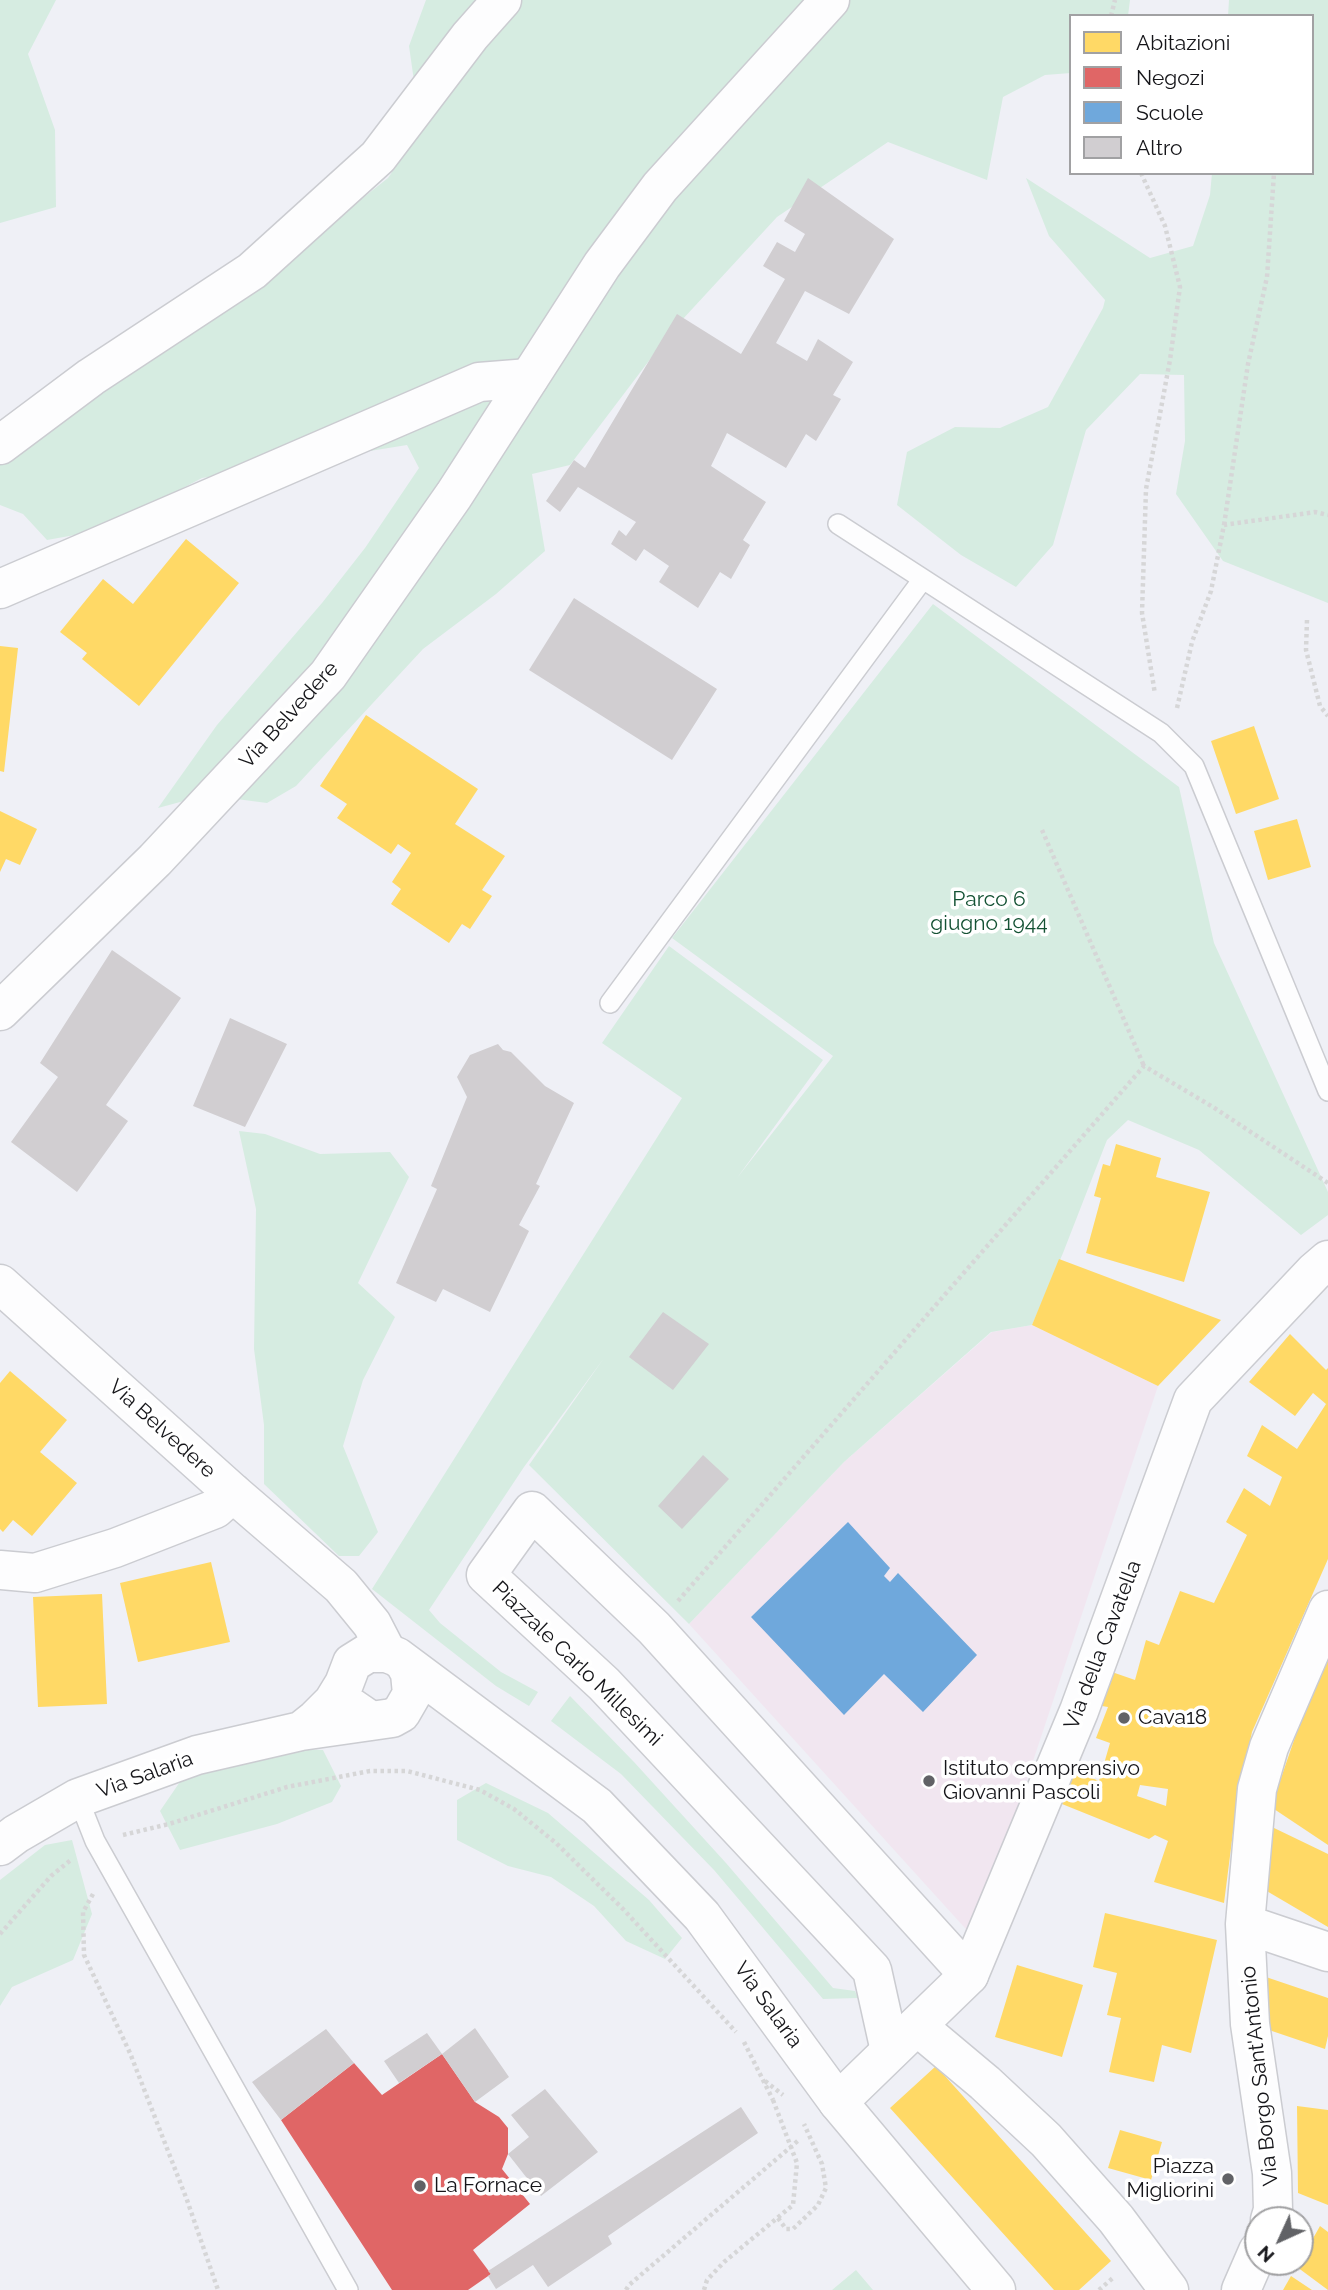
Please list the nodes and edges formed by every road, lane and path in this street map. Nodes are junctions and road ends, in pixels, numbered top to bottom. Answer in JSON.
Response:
{"nodes":[{"id":1,"x":502,"y":0,"type":"edge"},
{"id":2,"x":830,"y":0,"type":"edge"},
{"id":3,"x":1141,"y":175,"type":"edge"},
{"id":4,"x":1274,"y":175,"type":"edge"},
{"id":5,"x":529,"y":378,"type":"junction"},
{"id":6,"x":0,"y":444,"type":"edge"},
{"id":7,"x":1328,"y":515,"type":"edge"},
{"id":8,"x":838,"y":524,"type":"dead end"},
{"id":9,"x":1224,"y":526,"type":"junction"},
{"id":10,"x":923,"y":579,"type":"junction"},
{"id":11,"x":0,"y":589,"type":"edge"},
{"id":12,"x":1307,"y":620,"type":"dead end"},
{"id":13,"x":1328,"y":716,"type":"edge"},
{"id":14,"x":1161,"y":733,"type":"junction"},
{"id":15,"x":1194,"y":766,"type":"junction"},
{"id":16,"x":1042,"y":830,"type":"dead end"},
{"id":17,"x":610,"y":1003,"type":"dead end"},
{"id":18,"x":0,"y":1011,"type":"edge"},
{"id":19,"x":1144,"y":1066,"type":"junction"},
{"id":20,"x":1328,"y":1091,"type":"edge"},
{"id":21,"x":1328,"y":1183,"type":"edge"},
{"id":22,"x":1328,"y":1260,"type":"edge"},
{"id":23,"x":0,"y":1284,"type":"edge"},
{"id":24,"x":233,"y":1493,"type":"junction"},
{"id":25,"x":0,"y":1570,"type":"edge"},
{"id":26,"x":1328,"y":1610,"type":"edge"},
{"id":27,"x":654,"y":1628,"type":"junction"},
{"id":28,"x":372,"y":1666,"type":"junction"},
{"id":29,"x":382,"y":1719,"type":"junction"},
{"id":30,"x":301,"y":1731,"type":"junction"},
{"id":31,"x":515,"y":1744,"type":"junction"},
{"id":32,"x":78,"y":1798,"type":"junction"},
{"id":33,"x":95,"y":1841,"type":"junction"},
{"id":34,"x":0,"y":1846,"type":"edge"},
{"id":35,"x":108,"y":1865,"type":"junction"},
{"id":36,"x":1245,"y":1924,"type":"junction"},
{"id":37,"x":0,"y":1934,"type":"edge"},
{"id":38,"x":1328,"y":1952,"type":"edge"},
{"id":39,"x":969,"y":1975,"type":"junction"},
{"id":40,"x":904,"y":2038,"type":"junction"},
{"id":41,"x":764,"y":2081,"type":"junction"},
{"id":42,"x":838,"y":2102,"type":"junction"},
{"id":43,"x":793,"y":2103,"type":"dead end"},
{"id":44,"x":803,"y":2123,"type":"dead end"},
{"id":45,"x":800,"y":2139,"type":"dead end"},
{"id":46,"x":1273,"y":2206,"type":"edge"},
{"id":47,"x":778,"y":2218,"type":"junction"},
{"id":48,"x":218,"y":2290,"type":"edge"},
{"id":49,"x":348,"y":2290,"type":"edge"},
{"id":50,"x":626,"y":2290,"type":"edge"},
{"id":51,"x":704,"y":2290,"type":"edge"},
{"id":52,"x":996,"y":2290,"type":"edge"},
{"id":53,"x":1169,"y":2290,"type":"edge"}],
"edges":[{"from":1,"to":6,"type":"street"},
{"from":2,"to":5,"type":"street","name":"Via Belvedere"},
{"from":3,"to":14,"type":"path"},
{"from":4,"to":9,"type":"path"},
{"from":5,"to":11,"type":"street"},
{"from":5,"to":18,"type":"street","name":"Via Belvedere"},
{"from":7,"to":9,"type":"path"},
{"from":8,"to":10,"type":"lane"},
{"from":9,"to":15,"type":"path"},
{"from":10,"to":14,"type":"lane"},
{"from":10,"to":17,"type":"lane"},
{"from":12,"to":13,"type":"path"},
{"from":14,"to":15,"type":"lane"},
{"from":15,"to":20,"type":"lane"},
{"from":16,"to":19,"type":"path"},
{"from":19,"to":21,"type":"path"},
{"from":19,"to":27,"type":"path"},
{"from":22,"to":39,"type":"street","name":"Via della Cavatella"},
{"from":23,"to":24,"type":"street","name":"Via Belvedere"},
{"from":24,"to":25,"type":"street"},
{"from":24,"to":28,"type":"street","name":"Via Belvedere"},
{"from":26,"to":36,"type":"street","name":"Via Borgo Sant'Antonio"},
{"from":27,"to":39,"type":"street","name":"Piazzale Carlo Millesimi"},
{"from":27,"to":40,"type":"street","name":"Piazzale Carlo Millesimi"},
{"from":28,"to":29,"type":"street","name":"Via Belvedere"},
{"from":28,"to":29,"type":"street"},
{"from":28,"to":30,"type":"street"},
{"from":28,"to":31,"type":"street"},
{"from":29,"to":30,"type":"street","name":"Via Salaria"},
{"from":29,"to":31,"type":"street","name":"Via Salaria"},
{"from":30,"to":32,"type":"street","name":"Via Salaria"},
{"from":31,"to":42,"type":"street","name":"Via Salaria"},
{"from":32,"to":33,"type":"lane"},
{"from":32,"to":34,"type":"street","name":"Via Salaria"},
{"from":33,"to":35,"type":"lane"},
{"from":33,"to":37,"type":"path"},
{"from":33,"to":41,"type":"path"},
{"from":35,"to":48,"type":"path"},
{"from":35,"to":49,"type":"lane"},
{"from":36,"to":38,"type":"street"},
{"from":36,"to":46,"type":"street","name":"Via Borgo Sant'Antonio"},
{"from":39,"to":40,"type":"street","name":"Via della Cavatella"},
{"from":40,"to":42,"type":"street","name":"Via della Cavatella"},
{"from":40,"to":53,"type":"street"},
{"from":41,"to":43,"type":"path"},
{"from":41,"to":47,"type":"path","bridge":true},
{"from":42,"to":52,"type":"street","name":"Via Salaria"},
{"from":44,"to":47,"type":"path"},
{"from":45,"to":50,"type":"path"},
{"from":47,"to":51,"type":"path"}]}
